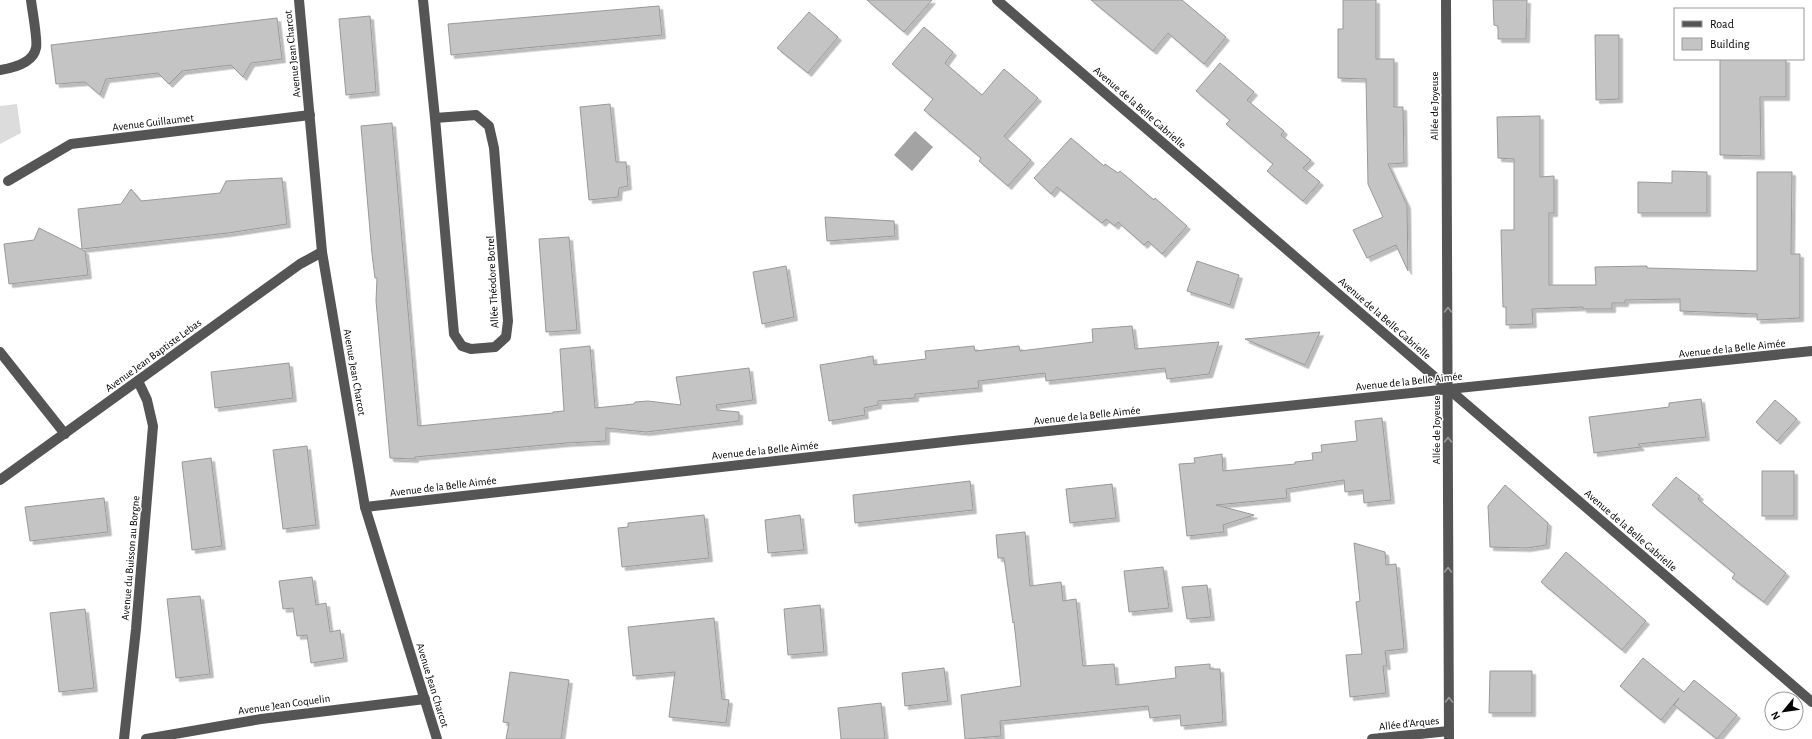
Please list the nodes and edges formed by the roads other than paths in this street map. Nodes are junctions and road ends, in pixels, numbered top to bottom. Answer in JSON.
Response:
{"nodes":[{"id":1,"x":31,"y":0,"type":"edge"},
{"id":2,"x":299,"y":0,"type":"edge"},
{"id":3,"x":423,"y":0,"type":"edge"},
{"id":4,"x":997,"y":0,"type":"edge"},
{"id":5,"x":1446,"y":0,"type":"edge"},
{"id":6,"x":0,"y":70,"type":"edge"},
{"id":7,"x":310,"y":115,"type":"junction"},
{"id":8,"x":435,"y":118,"type":"junction"},
{"id":9,"x":8,"y":181,"type":"dead end"},
{"id":10,"x":322,"y":252,"type":"junction"},
{"id":11,"x":0,"y":352,"type":"edge"},
{"id":12,"x":1812,"y":352,"type":"edge"},
{"id":13,"x":138,"y":382,"type":"junction"},
{"id":14,"x":1448,"y":388,"type":"junction"},
{"id":15,"x":65,"y":434,"type":"junction"},
{"id":16,"x":0,"y":480,"type":"edge"},
{"id":17,"x":365,"y":507,"type":"junction"},
{"id":18,"x":425,"y":698,"type":"junction"},
{"id":19,"x":1812,"y":702,"type":"edge"},
{"id":20,"x":1449,"y":735,"type":"edge"},
{"id":21,"x":124,"y":739,"type":"edge"},
{"id":22,"x":146,"y":739,"type":"edge"},
{"id":23,"x":437,"y":739,"type":"edge"},
{"id":24,"x":1372,"y":739,"type":"edge"}],
"edges":[{"from":1,"to":6,"type":"street"},
{"from":2,"to":7,"type":"street","name":"Avenue Jean Charcot"},
{"from":3,"to":8,"type":"street","name":"Allée Théodore Botrel"},
{"from":4,"to":14,"type":"street","name":"Avenue de la Belle Gabrielle"},
{"from":14,"to":5,"type":"street","name":"Allée de Joyeuse","one_way":true},
{"from":7,"to":9,"type":"street","name":"Avenue Guillaumet"},
{"from":7,"to":10,"type":"street","name":"Avenue Jean Charcot"},
{"from":8,"to":8,"type":"street","name":"Allée Théodore Botrel"},
{"from":10,"to":13,"type":"street","name":"Avenue Jean Baptiste Lebas"},
{"from":10,"to":17,"type":"street","name":"Avenue Jean Charcot"},
{"from":11,"to":15,"type":"street"},
{"from":12,"to":14,"type":"street","name":"Avenue de la Belle Aimée"},
{"from":13,"to":15,"type":"street","name":"Avenue Jean Baptiste Lebas"},
{"from":13,"to":21,"type":"street","name":"Avenue du Buisson au Borgne"},
{"from":14,"to":17,"type":"street","name":"Avenue de la Belle Aimée"},
{"from":14,"to":19,"type":"street","name":"Avenue de la Belle Gabrielle"},
{"from":20,"to":14,"type":"street","name":"Allée de Joyeuse","one_way":true},
{"from":15,"to":16,"type":"street","name":"Avenue Jean Baptiste Lebas"},
{"from":17,"to":18,"type":"street","name":"Avenue Jean Charcot"},
{"from":18,"to":22,"type":"street","name":"Avenue Jean Coquelin"},
{"from":18,"to":23,"type":"street","name":"Avenue Jean Charcot"},
{"from":20,"to":24,"type":"street","name":"Allée d'Arques"}]}
